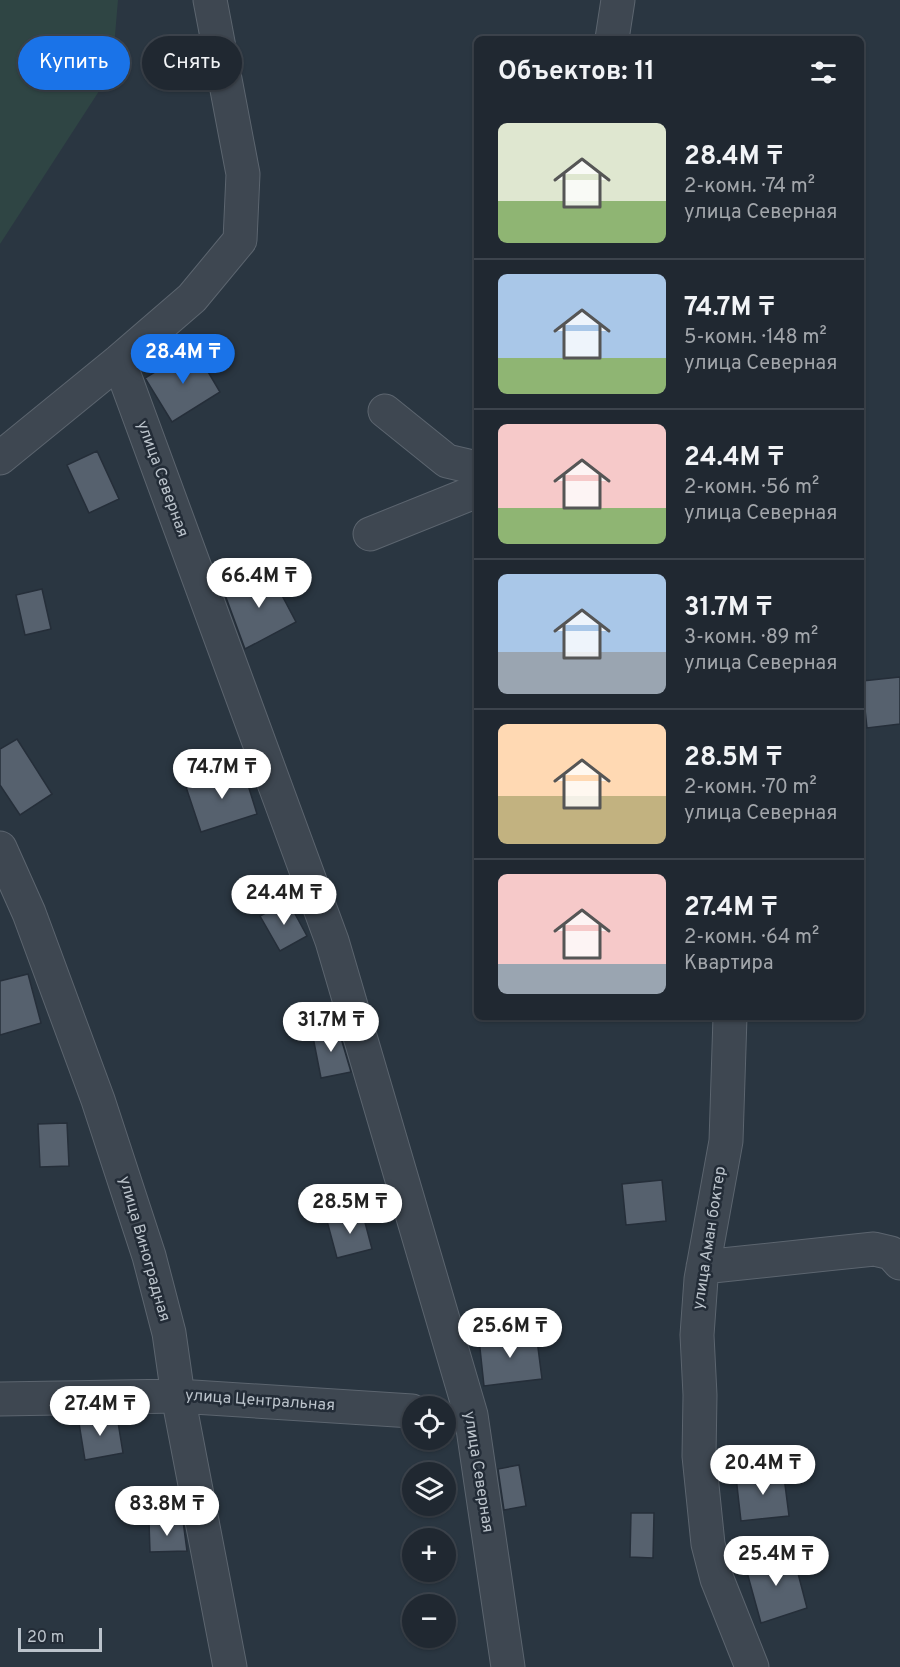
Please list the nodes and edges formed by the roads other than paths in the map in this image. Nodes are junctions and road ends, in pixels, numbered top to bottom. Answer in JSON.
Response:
{"nodes":[{"id":1,"x":210,"y":0,"type":"edge"},
{"id":2,"x":618,"y":0,"type":"edge"},
{"id":3,"x":612,"y":36,"type":"edge"},
{"id":4,"x":119,"y":361,"type":"junction"},
{"id":5,"x":384,"y":411,"type":"dead end"},
{"id":6,"x":0,"y":458,"type":"edge"},
{"id":7,"x":474,"y":467,"type":"edge"},
{"id":8,"x":474,"y":492,"type":"edge"},
{"id":9,"x":370,"y":534,"type":"dead end"},
{"id":10,"x":0,"y":848,"type":"edge"},
{"id":11,"x":730,"y":1020,"type":"edge"},
{"id":12,"x":900,"y":1263,"type":"edge"},
{"id":13,"x":703,"y":1267,"type":"junction"},
{"id":14,"x":178,"y":1396,"type":"junction"},
{"id":15,"x":0,"y":1399,"type":"edge"},
{"id":16,"x":402,"y":1410,"type":"edge"},
{"id":17,"x":458,"y":1414,"type":"edge"},
{"id":18,"x":230,"y":1667,"type":"edge"},
{"id":19,"x":508,"y":1667,"type":"edge"},
{"id":20,"x":752,"y":1667,"type":"edge"}],
"edges":[{"from":1,"to":4,"type":"street"},
{"from":2,"to":3,"type":"street"},
{"from":4,"to":6,"type":"street"},
{"from":4,"to":17,"type":"street","name":"улица Северная"},
{"from":5,"to":7,"type":"street"},
{"from":8,"to":9,"type":"street"},
{"from":10,"to":14,"type":"street","name":"улица Виноградная"},
{"from":11,"to":13,"type":"street","name":"улица Аман боктер"},
{"from":12,"to":13,"type":"street"},
{"from":13,"to":20,"type":"street","name":"улица Аман боктер"},
{"from":14,"to":15,"type":"street","name":"улица Центральная"},
{"from":14,"to":16,"type":"street","name":"улица Центральная"},
{"from":14,"to":18,"type":"street","name":"улица Виноградная"},
{"from":17,"to":19,"type":"street","name":"улица Северная"}]}
